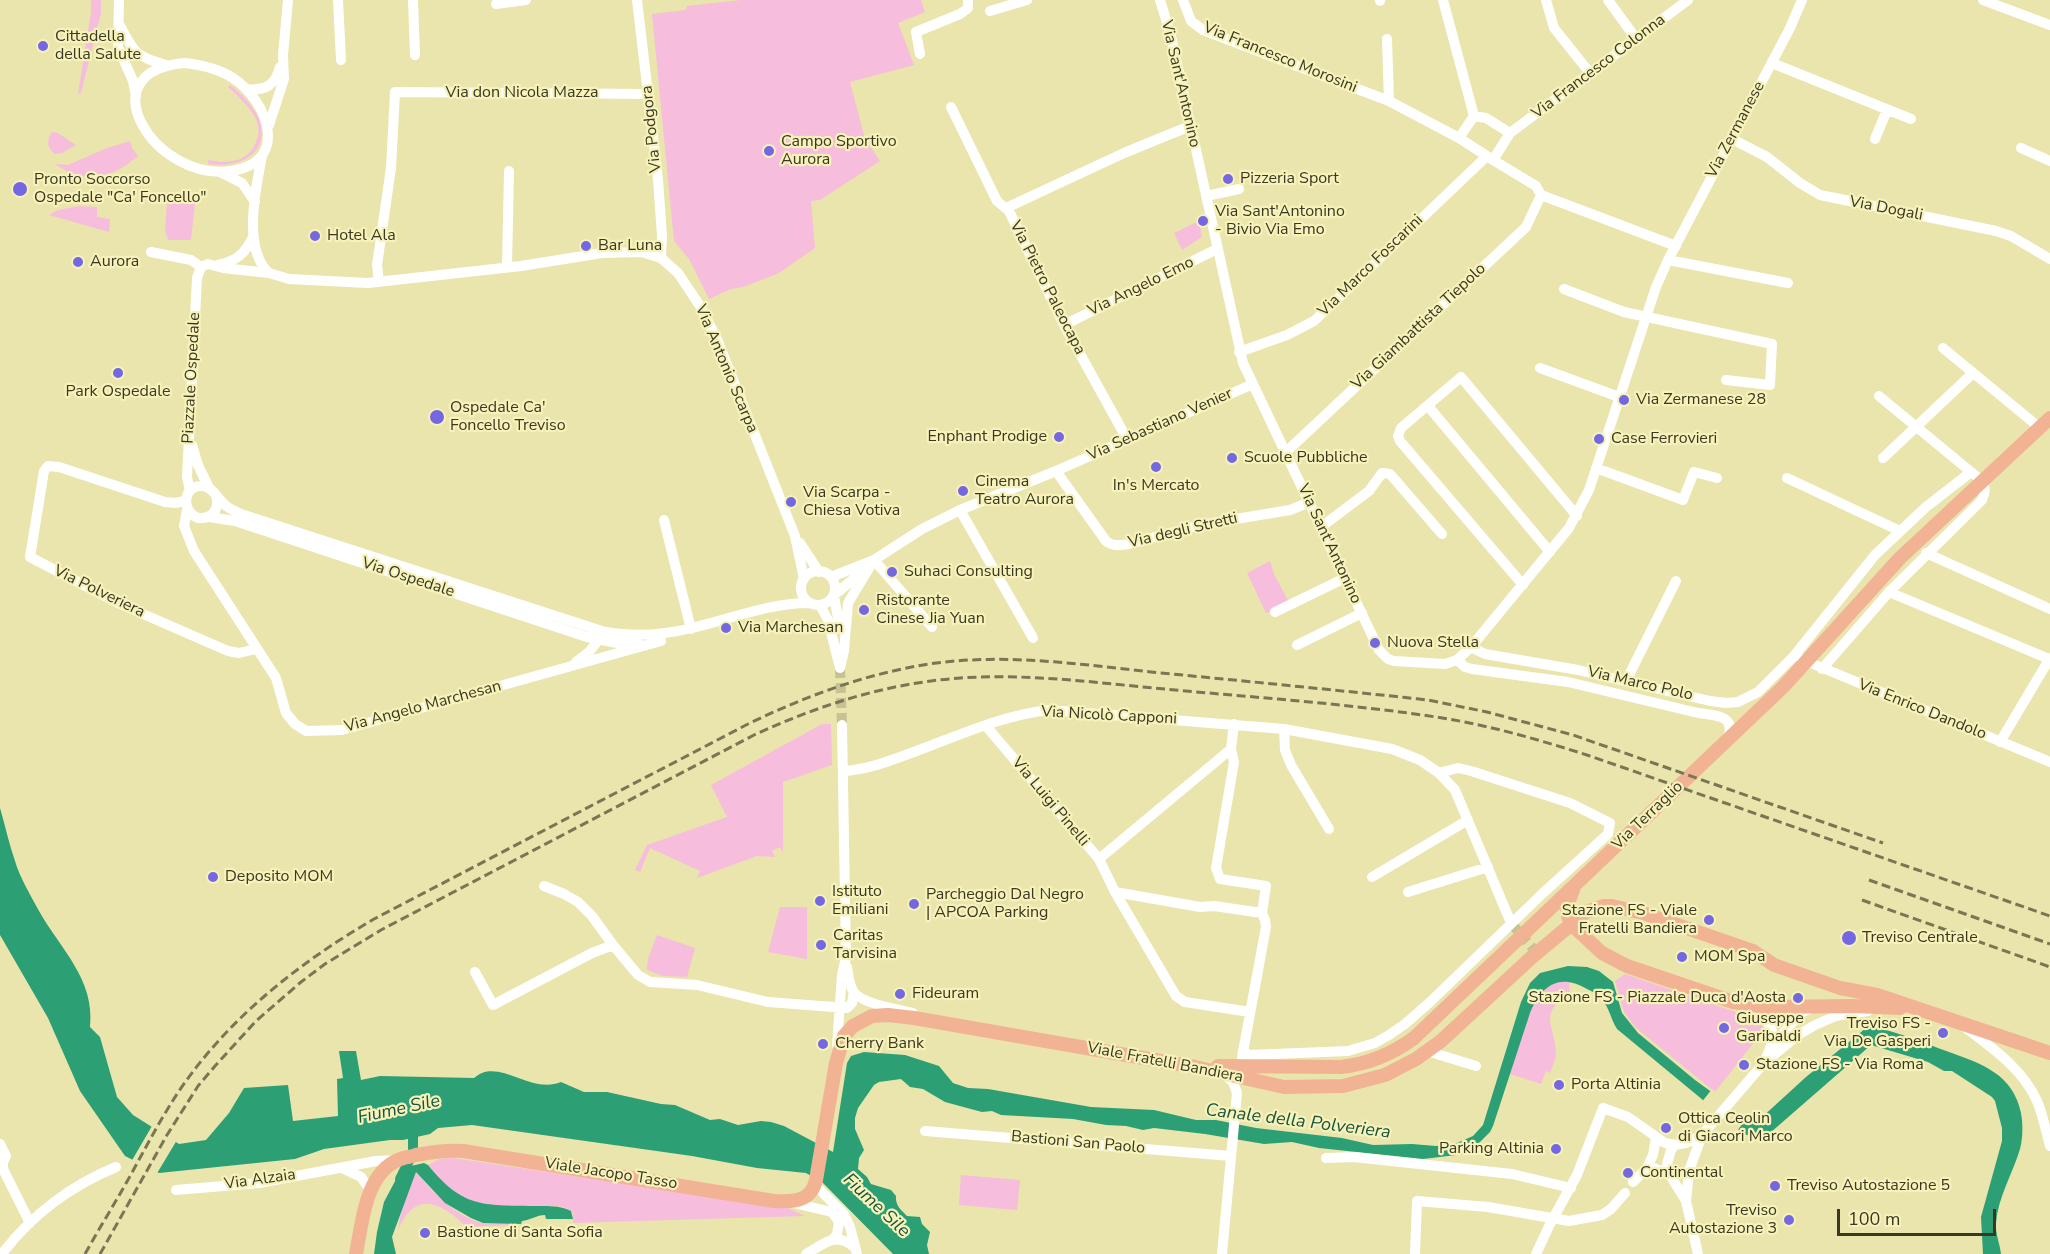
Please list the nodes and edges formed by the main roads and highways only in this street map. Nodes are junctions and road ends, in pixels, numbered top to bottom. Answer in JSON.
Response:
{"nodes":[{"id":1,"x":2045,"y":423,"type":"edge"},
{"id":2,"x":1574,"y":888,"type":"junction"},
{"id":3,"x":1924,"y":1011,"type":"junction"},
{"id":4,"x":2050,"y":1053,"type":"edge"},
{"id":5,"x":1195,"y":1067,"type":"junction"},
{"id":6,"x":789,"y":1202,"type":"joint"},
{"id":7,"x":356,"y":1254,"type":"edge"}],
"edges":[{"from":1,"to":2,"type":"main road","name":"Via Terraglio"},
{"from":2,"to":3,"type":"main road"},
{"from":2,"to":5,"type":"main road","name":"Via Terraglio"},
{"from":3,"to":4,"type":"main road"},
{"from":3,"to":5,"type":"main road","name":"Viale Fratelli Bandiera"},
{"from":5,"to":6,"type":"main road","name":"Viale Fratelli Bandiera"},
{"from":6,"to":7,"type":"main road","name":"Viale Jacopo Tasso"}]}
